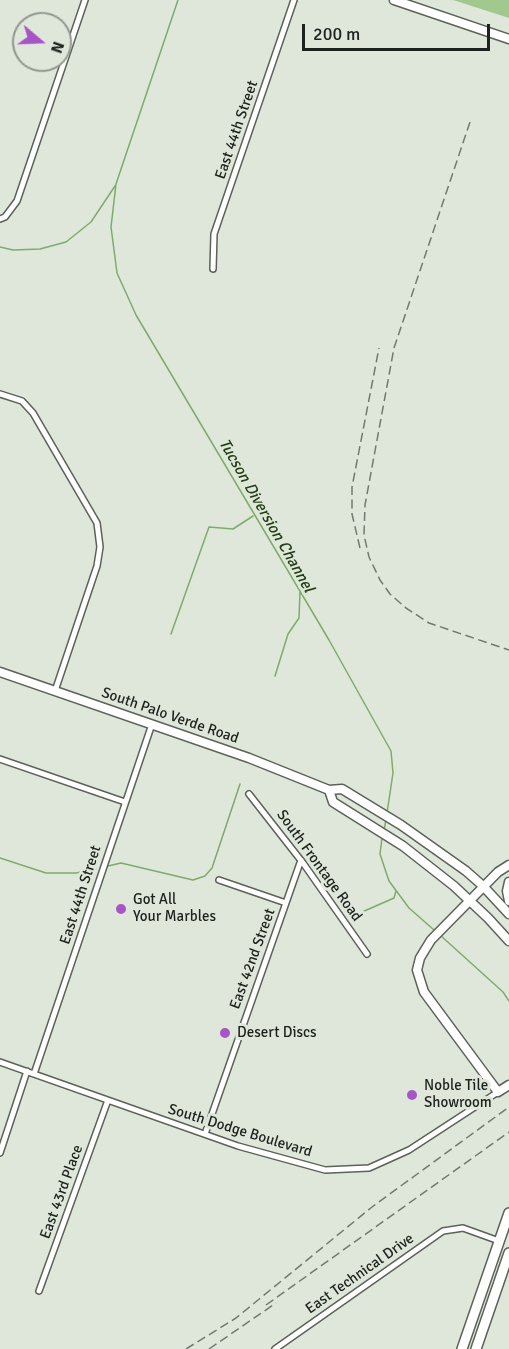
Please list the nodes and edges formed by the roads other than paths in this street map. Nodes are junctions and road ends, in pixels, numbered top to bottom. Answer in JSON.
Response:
{"nodes":[{"id":1,"x":85,"y":0,"type":"edge"},
{"id":2,"x":294,"y":0,"type":"edge"},
{"id":3,"x":394,"y":0,"type":"edge"},
{"id":4,"x":509,"y":39,"type":"edge"},
{"id":5,"x":2,"y":218,"type":"edge"},
{"id":6,"x":213,"y":269,"type":"dead end"},
{"id":7,"x":0,"y":394,"type":"edge"},
{"id":8,"x":0,"y":672,"type":"edge"},
{"id":9,"x":55,"y":691,"type":"junction"},
{"id":10,"x":152,"y":724,"type":"junction"},
{"id":11,"x":0,"y":759,"type":"edge"},
{"id":12,"x":329,"y":790,"type":"junction"},
{"id":13,"x":249,"y":794,"type":"dead end"},
{"id":14,"x":125,"y":801,"type":"junction"},
{"id":15,"x":301,"y":860,"type":"junction"},
{"id":16,"x":509,"y":865,"type":"edge"},
{"id":17,"x":219,"y":880,"type":"dead end"},
{"id":18,"x":509,"y":882,"type":"edge"},
{"id":19,"x":483,"y":886,"type":"junction"},
{"id":20,"x":470,"y":900,"type":"junction"},
{"id":21,"x":509,"y":901,"type":"edge"},
{"id":22,"x":286,"y":903,"type":"junction"},
{"id":23,"x":509,"y":914,"type":"edge"},
{"id":24,"x":509,"y":941,"type":"edge"},
{"id":25,"x":367,"y":954,"type":"dead end"},
{"id":26,"x":0,"y":1062,"type":"edge"},
{"id":27,"x":27,"y":1071,"type":"junction"},
{"id":28,"x":34,"y":1074,"type":"junction"},
{"id":29,"x":509,"y":1085,"type":"edge"},
{"id":30,"x":498,"y":1092,"type":"junction"},
{"id":31,"x":108,"y":1100,"type":"junction"},
{"id":32,"x":205,"y":1134,"type":"junction"},
{"id":33,"x":0,"y":1154,"type":"edge"},
{"id":34,"x":509,"y":1213,"type":"edge"},
{"id":35,"x":509,"y":1229,"type":"edge"},
{"id":36,"x":509,"y":1237,"type":"edge"},
{"id":37,"x":499,"y":1241,"type":"junction"},
{"id":38,"x":509,"y":1253,"type":"edge"},
{"id":39,"x":39,"y":1291,"type":"dead end"},
{"id":40,"x":482,"y":1292,"type":"junction"},
{"id":41,"x":275,"y":1349,"type":"edge"},
{"id":42,"x":456,"y":1349,"type":"edge"},
{"id":43,"x":462,"y":1349,"type":"edge"},
{"id":44,"x":478,"y":1349,"type":"edge"}],
"edges":[{"from":1,"to":5,"type":"street"},
{"from":2,"to":6,"type":"street","name":"East 44th Street"},
{"from":3,"to":4,"type":"main road"},
{"from":7,"to":9,"type":"street"},
{"from":8,"to":9,"type":"main road","name":"South Palo Verde Road"},
{"from":9,"to":10,"type":"main road","name":"South Palo Verde Road"},
{"from":10,"to":12,"type":"main road","name":"South Palo Verde Road"},
{"from":10,"to":14,"type":"street","name":"East 44th Street"},
{"from":11,"to":14,"type":"street"},
{"from":12,"to":19,"type":"main road","name":"South Palo Verde Road"},
{"from":12,"to":20,"type":"main road","name":"South Palo Verde Road"},
{"from":13,"to":15,"type":"street","name":"South Frontage Road"},
{"from":14,"to":28,"type":"street","name":"East 44th Street"},
{"from":15,"to":22,"type":"street","name":"East 42nd Street"},
{"from":15,"to":25,"type":"street","name":"South Frontage Road"},
{"from":16,"to":19,"type":"main road"},
{"from":17,"to":22,"type":"street"},
{"from":18,"to":21,"type":"main road"},
{"from":19,"to":20,"type":"main road"},
{"from":19,"to":23,"type":"main road","name":"South Palo Verde Road"},
{"from":20,"to":24,"type":"main road","name":"South Palo Verde Road"},
{"from":20,"to":30,"type":"main road"},
{"from":22,"to":32,"type":"street","name":"East 42nd Street"},
{"from":26,"to":27,"type":"street","name":"South Dodge Boulevard"},
{"from":27,"to":28,"type":"street","name":"South Dodge Boulevard"},
{"from":27,"to":33,"type":"street"},
{"from":28,"to":31,"type":"street","name":"South Dodge Boulevard"},
{"from":29,"to":30,"type":"main road"},
{"from":30,"to":32,"type":"street","name":"South Dodge Boulevard"},
{"from":31,"to":32,"type":"street","name":"South Dodge Boulevard"},
{"from":31,"to":39,"type":"street","name":"East 43rd Place"},
{"from":34,"to":37,"type":"main road"},
{"from":35,"to":36,"type":"main road"},
{"from":37,"to":40,"type":"main road"},
{"from":37,"to":41,"type":"street","name":"East Technical Drive"},
{"from":38,"to":44,"type":"main road"},
{"from":40,"to":42,"type":"main road"},
{"from":40,"to":43,"type":"main road"}]}
